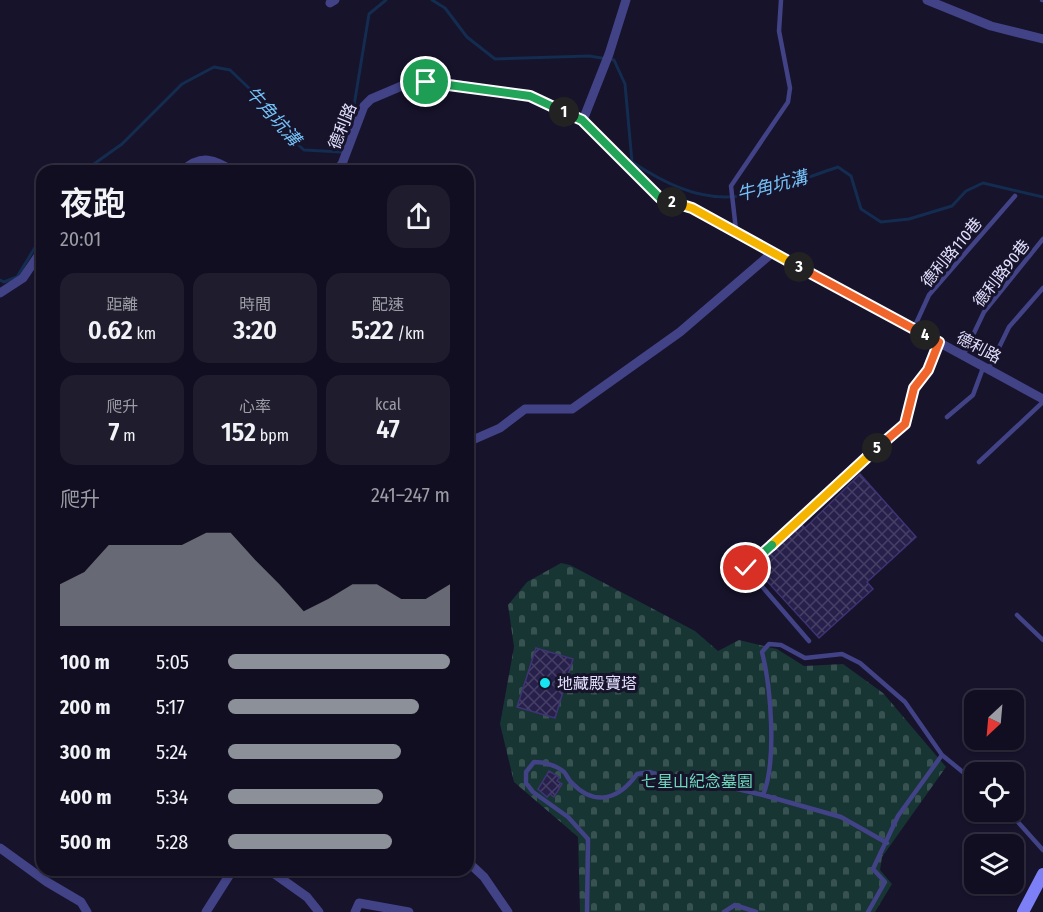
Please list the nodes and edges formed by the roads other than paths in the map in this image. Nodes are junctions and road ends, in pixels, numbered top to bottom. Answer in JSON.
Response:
{"nodes":[{"id":1,"x":626,"y":0,"type":"edge"},
{"id":2,"x":781,"y":0,"type":"edge"},
{"id":3,"x":927,"y":0,"type":"edge"},
{"id":4,"x":1043,"y":39,"type":"edge"},
{"id":5,"x":582,"y":120,"type":"junction"},
{"id":6,"x":193,"y":165,"type":"edge"},
{"id":7,"x":223,"y":165,"type":"edge"},
{"id":8,"x":341,"y":165,"type":"edge"},
{"id":9,"x":1015,"y":196,"type":"dead end"},
{"id":10,"x":737,"y":233,"type":"junction"},
{"id":11,"x":1043,"y":238,"type":"edge"},
{"id":12,"x":772,"y":253,"type":"junction"},
{"id":13,"x":36,"y":259,"type":"edge"},
{"id":14,"x":1043,"y":288,"type":"edge"},
{"id":15,"x":0,"y":293,"type":"edge"},
{"id":16,"x":913,"y":330,"type":"junction"},
{"id":17,"x":939,"y":342,"type":"junction"},
{"id":18,"x":963,"y":356,"type":"junction"},
{"id":19,"x":986,"y":367,"type":"junction"},
{"id":20,"x":1043,"y":400,"type":"edge"},
{"id":21,"x":947,"y":417,"type":"dead end"},
{"id":22,"x":474,"y":439,"type":"edge"},
{"id":23,"x":980,"y":462,"type":"dead end"},
{"id":24,"x":1017,"y":615,"type":"dead end"},
{"id":25,"x":1042,"y":636,"type":"edge"},
{"id":26,"x":809,"y":641,"type":"dead end"},
{"id":27,"x":942,"y":756,"type":"junction"},
{"id":28,"x":964,"y":773,"type":"edge"},
{"id":29,"x":763,"y":795,"type":"junction"},
{"id":30,"x":1018,"y":822,"type":"edge"},
{"id":31,"x":887,"y":843,"type":"junction"},
{"id":32,"x":0,"y":848,"type":"edge"},
{"id":33,"x":1043,"y":850,"type":"edge"},
{"id":34,"x":474,"y":868,"type":"edge"},
{"id":35,"x":36,"y":874,"type":"edge"},
{"id":36,"x":1043,"y":874,"type":"edge"},
{"id":37,"x":39,"y":876,"type":"edge"},
{"id":38,"x":229,"y":876,"type":"edge"},
{"id":39,"x":277,"y":876,"type":"edge"},
{"id":40,"x":87,"y":912,"type":"edge"},
{"id":41,"x":206,"y":912,"type":"edge"},
{"id":42,"x":319,"y":912,"type":"edge"},
{"id":43,"x":355,"y":912,"type":"edge"},
{"id":44,"x":409,"y":912,"type":"edge"},
{"id":45,"x":508,"y":912,"type":"edge"},
{"id":46,"x":587,"y":912,"type":"edge"},
{"id":47,"x":724,"y":912,"type":"edge"},
{"id":48,"x":756,"y":912,"type":"edge"},
{"id":49,"x":868,"y":912,"type":"edge"},
{"id":50,"x":1023,"y":912,"type":"edge"}],
"edges":[{"from":1,"to":5,"type":"street"},
{"from":2,"to":10,"type":"lane"},
{"from":3,"to":4,"type":"street"},
{"from":5,"to":8,"type":"street","name":"德利路"},
{"from":5,"to":10,"type":"street","name":"德利路"},
{"from":6,"to":7,"type":"street"},
{"from":9,"to":16,"type":"lane","name":"德利路110巷"},
{"from":10,"to":12,"type":"street","name":"德利路"},
{"from":11,"to":18,"type":"lane","name":"德利路90巷"},
{"from":12,"to":16,"type":"street","name":"德利路"},
{"from":12,"to":22,"type":"street"},
{"from":13,"to":15,"type":"street"},
{"from":14,"to":19,"type":"lane"},
{"from":16,"to":17,"type":"street","name":"德利路"},
{"from":17,"to":18,"type":"street","name":"德利路"},
{"from":17,"to":26,"type":"lane"},
{"from":18,"to":19,"type":"street","name":"德利路"},
{"from":19,"to":20,"type":"street","name":"德利路"},
{"from":19,"to":21,"type":"lane"},
{"from":20,"to":23,"type":"lane"},
{"from":24,"to":25,"type":"lane"},
{"from":27,"to":28,"type":"lane"},
{"from":27,"to":29,"type":"lane"},
{"from":27,"to":31,"type":"lane"},
{"from":29,"to":31,"type":"lane"},
{"from":29,"to":46,"type":"lane"},
{"from":30,"to":33,"type":"lane"},
{"from":31,"to":49,"type":"lane"},
{"from":32,"to":35,"type":"street"},
{"from":34,"to":45,"type":"street"},
{"from":36,"to":50,"type":"main road"},
{"from":37,"to":40,"type":"street"},
{"from":38,"to":41,"type":"street"},
{"from":39,"to":42,"type":"street"},
{"from":43,"to":44,"type":"street"},
{"from":47,"to":48,"type":"lane"}]}
